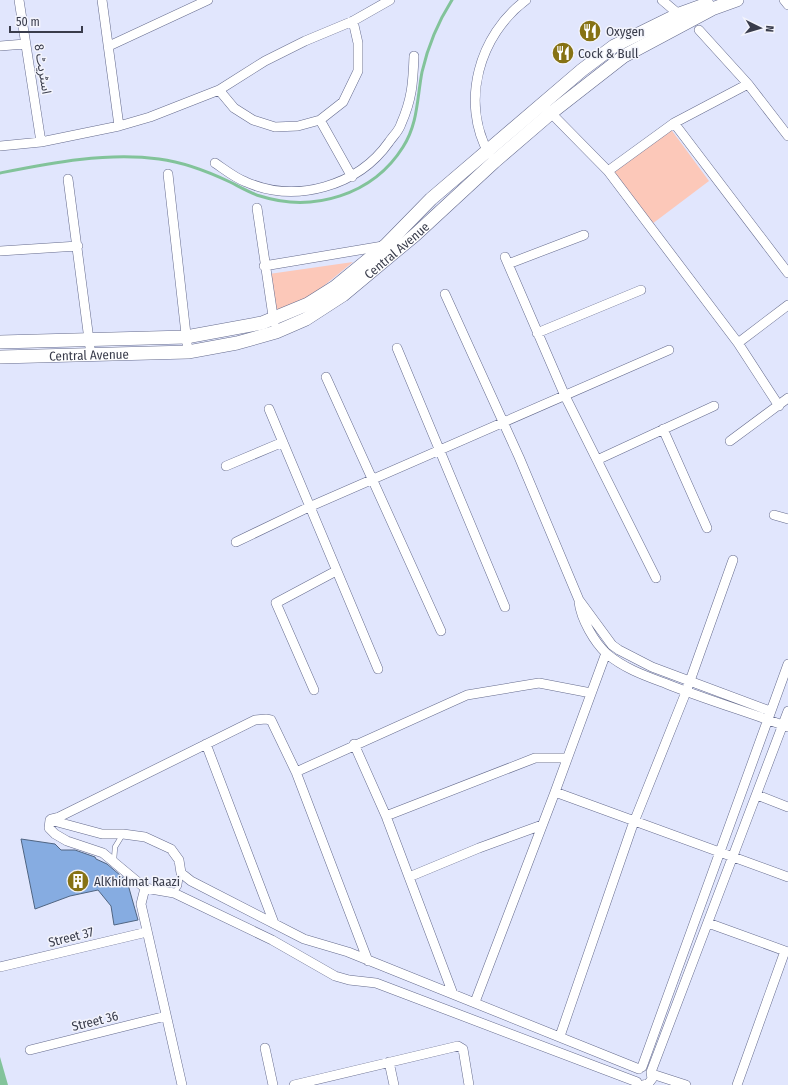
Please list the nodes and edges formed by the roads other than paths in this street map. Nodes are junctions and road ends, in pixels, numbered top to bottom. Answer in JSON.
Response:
{"nodes":[{"id":1,"x":19,"y":0,"type":"edge"},
{"id":2,"x":102,"y":0,"type":"edge"},
{"id":3,"x":208,"y":0,"type":"edge"},
{"id":4,"x":390,"y":0,"type":"edge"},
{"id":5,"x":526,"y":0,"type":"edge"},
{"id":6,"x":662,"y":0,"type":"edge"},
{"id":7,"x":718,"y":0,"type":"edge"},
{"id":8,"x":737,"y":0,"type":"edge"},
{"id":9,"x":784,"y":0,"type":"edge"},
{"id":10,"x":788,"y":5,"type":"edge"},
{"id":11,"x":682,"y":18,"type":"junction"},
{"id":12,"x":353,"y":21,"type":"junction"},
{"id":13,"x":699,"y":30,"type":"dead end"},
{"id":14,"x":25,"y":44,"type":"junction"},
{"id":15,"x":0,"y":46,"type":"edge"},
{"id":16,"x":109,"y":46,"type":"junction"},
{"id":17,"x":414,"y":56,"type":"dead end"},
{"id":18,"x":748,"y":84,"type":"junction"},
{"id":19,"x":219,"y":90,"type":"junction"},
{"id":20,"x":547,"y":109,"type":"junction"},
{"id":21,"x":320,"y":120,"type":"junction"},
{"id":22,"x":674,"y":123,"type":"junction"},
{"id":23,"x":120,"y":126,"type":"junction"},
{"id":24,"x":788,"y":136,"type":"edge"},
{"id":25,"x":41,"y":142,"type":"junction"},
{"id":26,"x":0,"y":146,"type":"edge"},
{"id":27,"x":487,"y":151,"type":"junction"},
{"id":28,"x":494,"y":162,"type":"junction"},
{"id":29,"x":214,"y":163,"type":"dead end"},
{"id":30,"x":608,"y":171,"type":"junction"},
{"id":31,"x":168,"y":174,"type":"dead end"},
{"id":32,"x":352,"y":177,"type":"junction"},
{"id":33,"x":68,"y":179,"type":"dead end"},
{"id":34,"x":257,"y":208,"type":"dead end"},
{"id":35,"x":415,"y":235,"type":"junction"},
{"id":36,"x":584,"y":235,"type":"dead end"},
{"id":37,"x":386,"y":245,"type":"junction"},
{"id":38,"x":78,"y":246,"type":"junction"},
{"id":39,"x":0,"y":251,"type":"edge"},
{"id":40,"x":264,"y":266,"type":"junction"},
{"id":41,"x":788,"y":273,"type":"edge"},
{"id":42,"x":641,"y":290,"type":"dead end"},
{"id":43,"x":446,"y":294,"type":"dead end"},
{"id":44,"x":788,"y":305,"type":"edge"},
{"id":45,"x":272,"y":318,"type":"junction"},
{"id":46,"x":276,"y":332,"type":"junction"},
{"id":47,"x":537,"y":333,"type":"junction"},
{"id":48,"x":186,"y":337,"type":"junction"},
{"id":49,"x":89,"y":338,"type":"junction"},
{"id":50,"x":0,"y":342,"type":"edge"},
{"id":51,"x":738,"y":343,"type":"junction"},
{"id":52,"x":397,"y":348,"type":"dead end"},
{"id":53,"x":669,"y":350,"type":"dead end"},
{"id":54,"x":188,"y":352,"type":"junction"},
{"id":55,"x":91,"y":355,"type":"junction"},
{"id":56,"x":0,"y":357,"type":"edge"},
{"id":57,"x":326,"y":376,"type":"dead end"},
{"id":58,"x":565,"y":396,"type":"junction"},
{"id":59,"x":788,"y":398,"type":"edge"},
{"id":60,"x":714,"y":406,"type":"dead end"},
{"id":61,"x":779,"y":406,"type":"junction"},
{"id":62,"x":269,"y":409,"type":"dead end"},
{"id":63,"x":504,"y":422,"type":"junction"},
{"id":64,"x":663,"y":429,"type":"junction"},
{"id":65,"x":730,"y":441,"type":"dead end"},
{"id":66,"x":283,"y":442,"type":"junction"},
{"id":67,"x":439,"y":450,"type":"junction"},
{"id":68,"x":597,"y":460,"type":"junction"},
{"id":69,"x":226,"y":466,"type":"dead end"},
{"id":70,"x":373,"y":479,"type":"junction"},
{"id":71,"x":309,"y":507,"type":"junction"},
{"id":72,"x":774,"y":515,"type":"dead end"},
{"id":73,"x":788,"y":519,"type":"edge"},
{"id":74,"x":707,"y":528,"type":"dead end"},
{"id":75,"x":236,"y":542,"type":"dead end"},
{"id":76,"x":733,"y":560,"type":"dead end"},
{"id":77,"x":336,"y":571,"type":"junction"},
{"id":78,"x":656,"y":578,"type":"dead end"},
{"id":79,"x":579,"y":600,"type":"junction"},
{"id":80,"x":505,"y":607,"type":"dead end"},
{"id":81,"x":441,"y":631,"type":"dead end"},
{"id":82,"x":606,"y":653,"type":"junction"},
{"id":83,"x":788,"y":664,"type":"edge"},
{"id":84,"x":378,"y":669,"type":"dead end"},
{"id":85,"x":690,"y":681,"type":"junction"},
{"id":86,"x":314,"y":690,"type":"dead end"},
{"id":87,"x":686,"y":692,"type":"junction"},
{"id":88,"x":591,"y":693,"type":"junction"},
{"id":89,"x":788,"y":711,"type":"edge"},
{"id":90,"x":768,"y":716,"type":"junction"},
{"id":91,"x":786,"y":726,"type":"edge"},
{"id":92,"x":206,"y":744,"type":"junction"},
{"id":93,"x":354,"y":744,"type":"junction"},
{"id":94,"x":567,"y":758,"type":"junction"},
{"id":95,"x":296,"y":772,"type":"junction"},
{"id":96,"x":555,"y":792,"type":"junction"},
{"id":97,"x":757,"y":795,"type":"junction"},
{"id":98,"x":788,"y":807,"type":"edge"},
{"id":99,"x":386,"y":816,"type":"junction"},
{"id":100,"x":50,"y":820,"type":"junction"},
{"id":101,"x":634,"y":821,"type":"junction"},
{"id":102,"x":542,"y":825,"type":"junction"},
{"id":103,"x":123,"y":834,"type":"junction"},
{"id":104,"x":720,"y":852,"type":"junction"},
{"id":105,"x":733,"y":856,"type":"junction"},
{"id":106,"x":114,"y":860,"type":"junction"},
{"id":107,"x":181,"y":873,"type":"junction"},
{"id":108,"x":409,"y":877,"type":"junction"},
{"id":109,"x":788,"y":877,"type":"edge"},
{"id":110,"x":145,"y":888,"type":"junction"},
{"id":111,"x":174,"y":893,"type":"junction"},
{"id":112,"x":274,"y":923,"type":"junction"},
{"id":113,"x":708,"y":923,"type":"junction"},
{"id":114,"x":147,"y":932,"type":"junction"},
{"id":115,"x":786,"y":951,"type":"edge"},
{"id":116,"x":368,"y":960,"type":"junction"},
{"id":117,"x":0,"y":967,"type":"edge"},
{"id":118,"x":453,"y":994,"type":"junction"},
{"id":119,"x":475,"y":1002,"type":"junction"},
{"id":120,"x":166,"y":1016,"type":"junction"},
{"id":121,"x":560,"y":1036,"type":"junction"},
{"id":122,"x":265,"y":1048,"type":"dead end"},
{"id":123,"x":30,"y":1050,"type":"dead end"},
{"id":124,"x":389,"y":1062,"type":"junction"},
{"id":125,"x":641,"y":1068,"type":"junction"},
{"id":126,"x":652,"y":1073,"type":"junction"},
{"id":127,"x":642,"y":1084,"type":"edge"},
{"id":128,"x":182,"y":1085,"type":"edge"},
{"id":129,"x":273,"y":1085,"type":"edge"},
{"id":130,"x":294,"y":1085,"type":"edge"},
{"id":131,"x":394,"y":1085,"type":"edge"},
{"id":132,"x":469,"y":1085,"type":"edge"},
{"id":133,"x":686,"y":1085,"type":"edge"},
{"id":134,"x":737,"y":1085,"type":"edge"}],
"edges":[{"from":1,"to":14,"type":"street","name":"اسٹریٹ 8"},
{"from":2,"to":16,"type":"street"},
{"from":3,"to":16,"type":"street"},
{"from":4,"to":12,"type":"street"},
{"from":5,"to":27,"type":"street"},
{"from":6,"to":11,"type":"street"},
{"from":7,"to":11,"type":"street","name":"Central Avenue"},
{"from":8,"to":11,"type":"street","name":"Central Avenue"},
{"from":9,"to":10,"type":"street"},
{"from":11,"to":20,"type":"street","name":"Central Avenue"},
{"from":12,"to":19,"type":"street"},
{"from":12,"to":21,"type":"street"},
{"from":13,"to":18,"type":"street"},
{"from":14,"to":15,"type":"street"},
{"from":14,"to":25,"type":"street","name":"اسٹریٹ 8"},
{"from":16,"to":23,"type":"street"},
{"from":17,"to":32,"type":"street"},
{"from":18,"to":22,"type":"street"},
{"from":18,"to":24,"type":"street"},
{"from":19,"to":21,"type":"street"},
{"from":19,"to":23,"type":"street"},
{"from":20,"to":27,"type":"street","name":"Central Avenue"},
{"from":20,"to":28,"type":"street","name":"Central Avenue"},
{"from":20,"to":30,"type":"street"},
{"from":21,"to":32,"type":"street"},
{"from":22,"to":30,"type":"street"},
{"from":22,"to":41,"type":"street"},
{"from":23,"to":25,"type":"street"},
{"from":25,"to":26,"type":"street"},
{"from":27,"to":28,"type":"street"},
{"from":27,"to":37,"type":"street","name":"Central Avenue"},
{"from":28,"to":35,"type":"street","name":"Central Avenue"},
{"from":29,"to":32,"type":"street"},
{"from":30,"to":51,"type":"street"},
{"from":31,"to":48,"type":"street"},
{"from":33,"to":38,"type":"street"},
{"from":34,"to":40,"type":"street"},
{"from":35,"to":37,"type":"street"},
{"from":35,"to":46,"type":"street","name":"Central Avenue"},
{"from":36,"to":47,"type":"street"},
{"from":37,"to":40,"type":"street"},
{"from":37,"to":45,"type":"street","name":"Central Avenue"},
{"from":38,"to":39,"type":"street"},
{"from":38,"to":49,"type":"street"},
{"from":40,"to":45,"type":"street"},
{"from":42,"to":47,"type":"street"},
{"from":43,"to":63,"type":"street"},
{"from":44,"to":51,"type":"street"},
{"from":45,"to":46,"type":"street"},
{"from":45,"to":48,"type":"street","name":"Central Avenue"},
{"from":46,"to":54,"type":"street","name":"Central Avenue"},
{"from":47,"to":58,"type":"street"},
{"from":48,"to":49,"type":"street","name":"Central Avenue"},
{"from":48,"to":54,"type":"street"},
{"from":49,"to":50,"type":"street","name":"Central Avenue"},
{"from":49,"to":55,"type":"street"},
{"from":51,"to":61,"type":"street"},
{"from":52,"to":67,"type":"street"},
{"from":53,"to":58,"type":"street"},
{"from":54,"to":55,"type":"street","name":"Central Avenue"},
{"from":55,"to":56,"type":"street","name":"Central Avenue"},
{"from":57,"to":70,"type":"street"},
{"from":58,"to":63,"type":"street"},
{"from":58,"to":68,"type":"street"},
{"from":59,"to":61,"type":"street"},
{"from":60,"to":64,"type":"street"},
{"from":61,"to":65,"type":"street"},
{"from":62,"to":66,"type":"street"},
{"from":63,"to":67,"type":"street"},
{"from":63,"to":79,"type":"street"},
{"from":64,"to":68,"type":"street"},
{"from":64,"to":74,"type":"street"},
{"from":66,"to":69,"type":"street"},
{"from":66,"to":71,"type":"street"},
{"from":67,"to":70,"type":"street"},
{"from":67,"to":80,"type":"street"},
{"from":68,"to":78,"type":"street"},
{"from":70,"to":71,"type":"street"},
{"from":70,"to":81,"type":"street"},
{"from":71,"to":75,"type":"street"},
{"from":71,"to":77,"type":"street"},
{"from":72,"to":73,"type":"street"},
{"from":76,"to":85,"type":"street"},
{"from":77,"to":84,"type":"street"},
{"from":77,"to":86,"type":"street"},
{"from":79,"to":82,"type":"street"},
{"from":79,"to":85,"type":"street"},
{"from":82,"to":87,"type":"street"},
{"from":82,"to":88,"type":"street"},
{"from":83,"to":90,"type":"street"},
{"from":85,"to":87,"type":"street"},
{"from":85,"to":90,"type":"street"},
{"from":87,"to":90,"type":"street"},
{"from":87,"to":101,"type":"street"},
{"from":88,"to":93,"type":"street"},
{"from":88,"to":94,"type":"street"},
{"from":89,"to":91,"type":"street"},
{"from":90,"to":91,"type":"street"},
{"from":90,"to":104,"type":"street"},
{"from":91,"to":97,"type":"street"},
{"from":92,"to":95,"type":"street"},
{"from":92,"to":100,"type":"street"},
{"from":92,"to":112,"type":"street"},
{"from":93,"to":95,"type":"street"},
{"from":93,"to":99,"type":"street"},
{"from":94,"to":96,"type":"street"},
{"from":94,"to":99,"type":"street"},
{"from":95,"to":116,"type":"street"},
{"from":96,"to":101,"type":"street"},
{"from":96,"to":102,"type":"street"},
{"from":97,"to":98,"type":"street"},
{"from":97,"to":105,"type":"street"},
{"from":99,"to":108,"type":"street"},
{"from":100,"to":103,"type":"street"},
{"from":100,"to":106,"type":"street"},
{"from":101,"to":104,"type":"street"},
{"from":101,"to":121,"type":"street"},
{"from":102,"to":108,"type":"street"},
{"from":102,"to":119,"type":"street"},
{"from":103,"to":106,"type":"lane"},
{"from":103,"to":107,"type":"street"},
{"from":104,"to":105,"type":"street"},
{"from":104,"to":125,"type":"street"},
{"from":105,"to":109,"type":"street"},
{"from":105,"to":113,"type":"street"},
{"from":106,"to":110,"type":"street"},
{"from":107,"to":111,"type":"lane"},
{"from":107,"to":112,"type":"street"},
{"from":108,"to":118,"type":"street"},
{"from":110,"to":111,"type":"street"},
{"from":110,"to":114,"type":"street"},
{"from":111,"to":127,"type":"street"},
{"from":112,"to":116,"type":"street"},
{"from":113,"to":115,"type":"street"},
{"from":113,"to":126,"type":"street"},
{"from":114,"to":117,"type":"street","name":"Street 37"},
{"from":114,"to":120,"type":"street"},
{"from":115,"to":134,"type":"street"},
{"from":116,"to":118,"type":"street"},
{"from":118,"to":119,"type":"street"},
{"from":119,"to":121,"type":"street"},
{"from":120,"to":123,"type":"street","name":"Street 36"},
{"from":120,"to":128,"type":"street"},
{"from":121,"to":125,"type":"street"},
{"from":122,"to":129,"type":"street"},
{"from":124,"to":130,"type":"street"},
{"from":124,"to":131,"type":"street"},
{"from":124,"to":132,"type":"street"},
{"from":125,"to":126,"type":"street"},
{"from":125,"to":127,"type":"street"},
{"from":126,"to":127,"type":"street"},
{"from":126,"to":133,"type":"street"}]}
